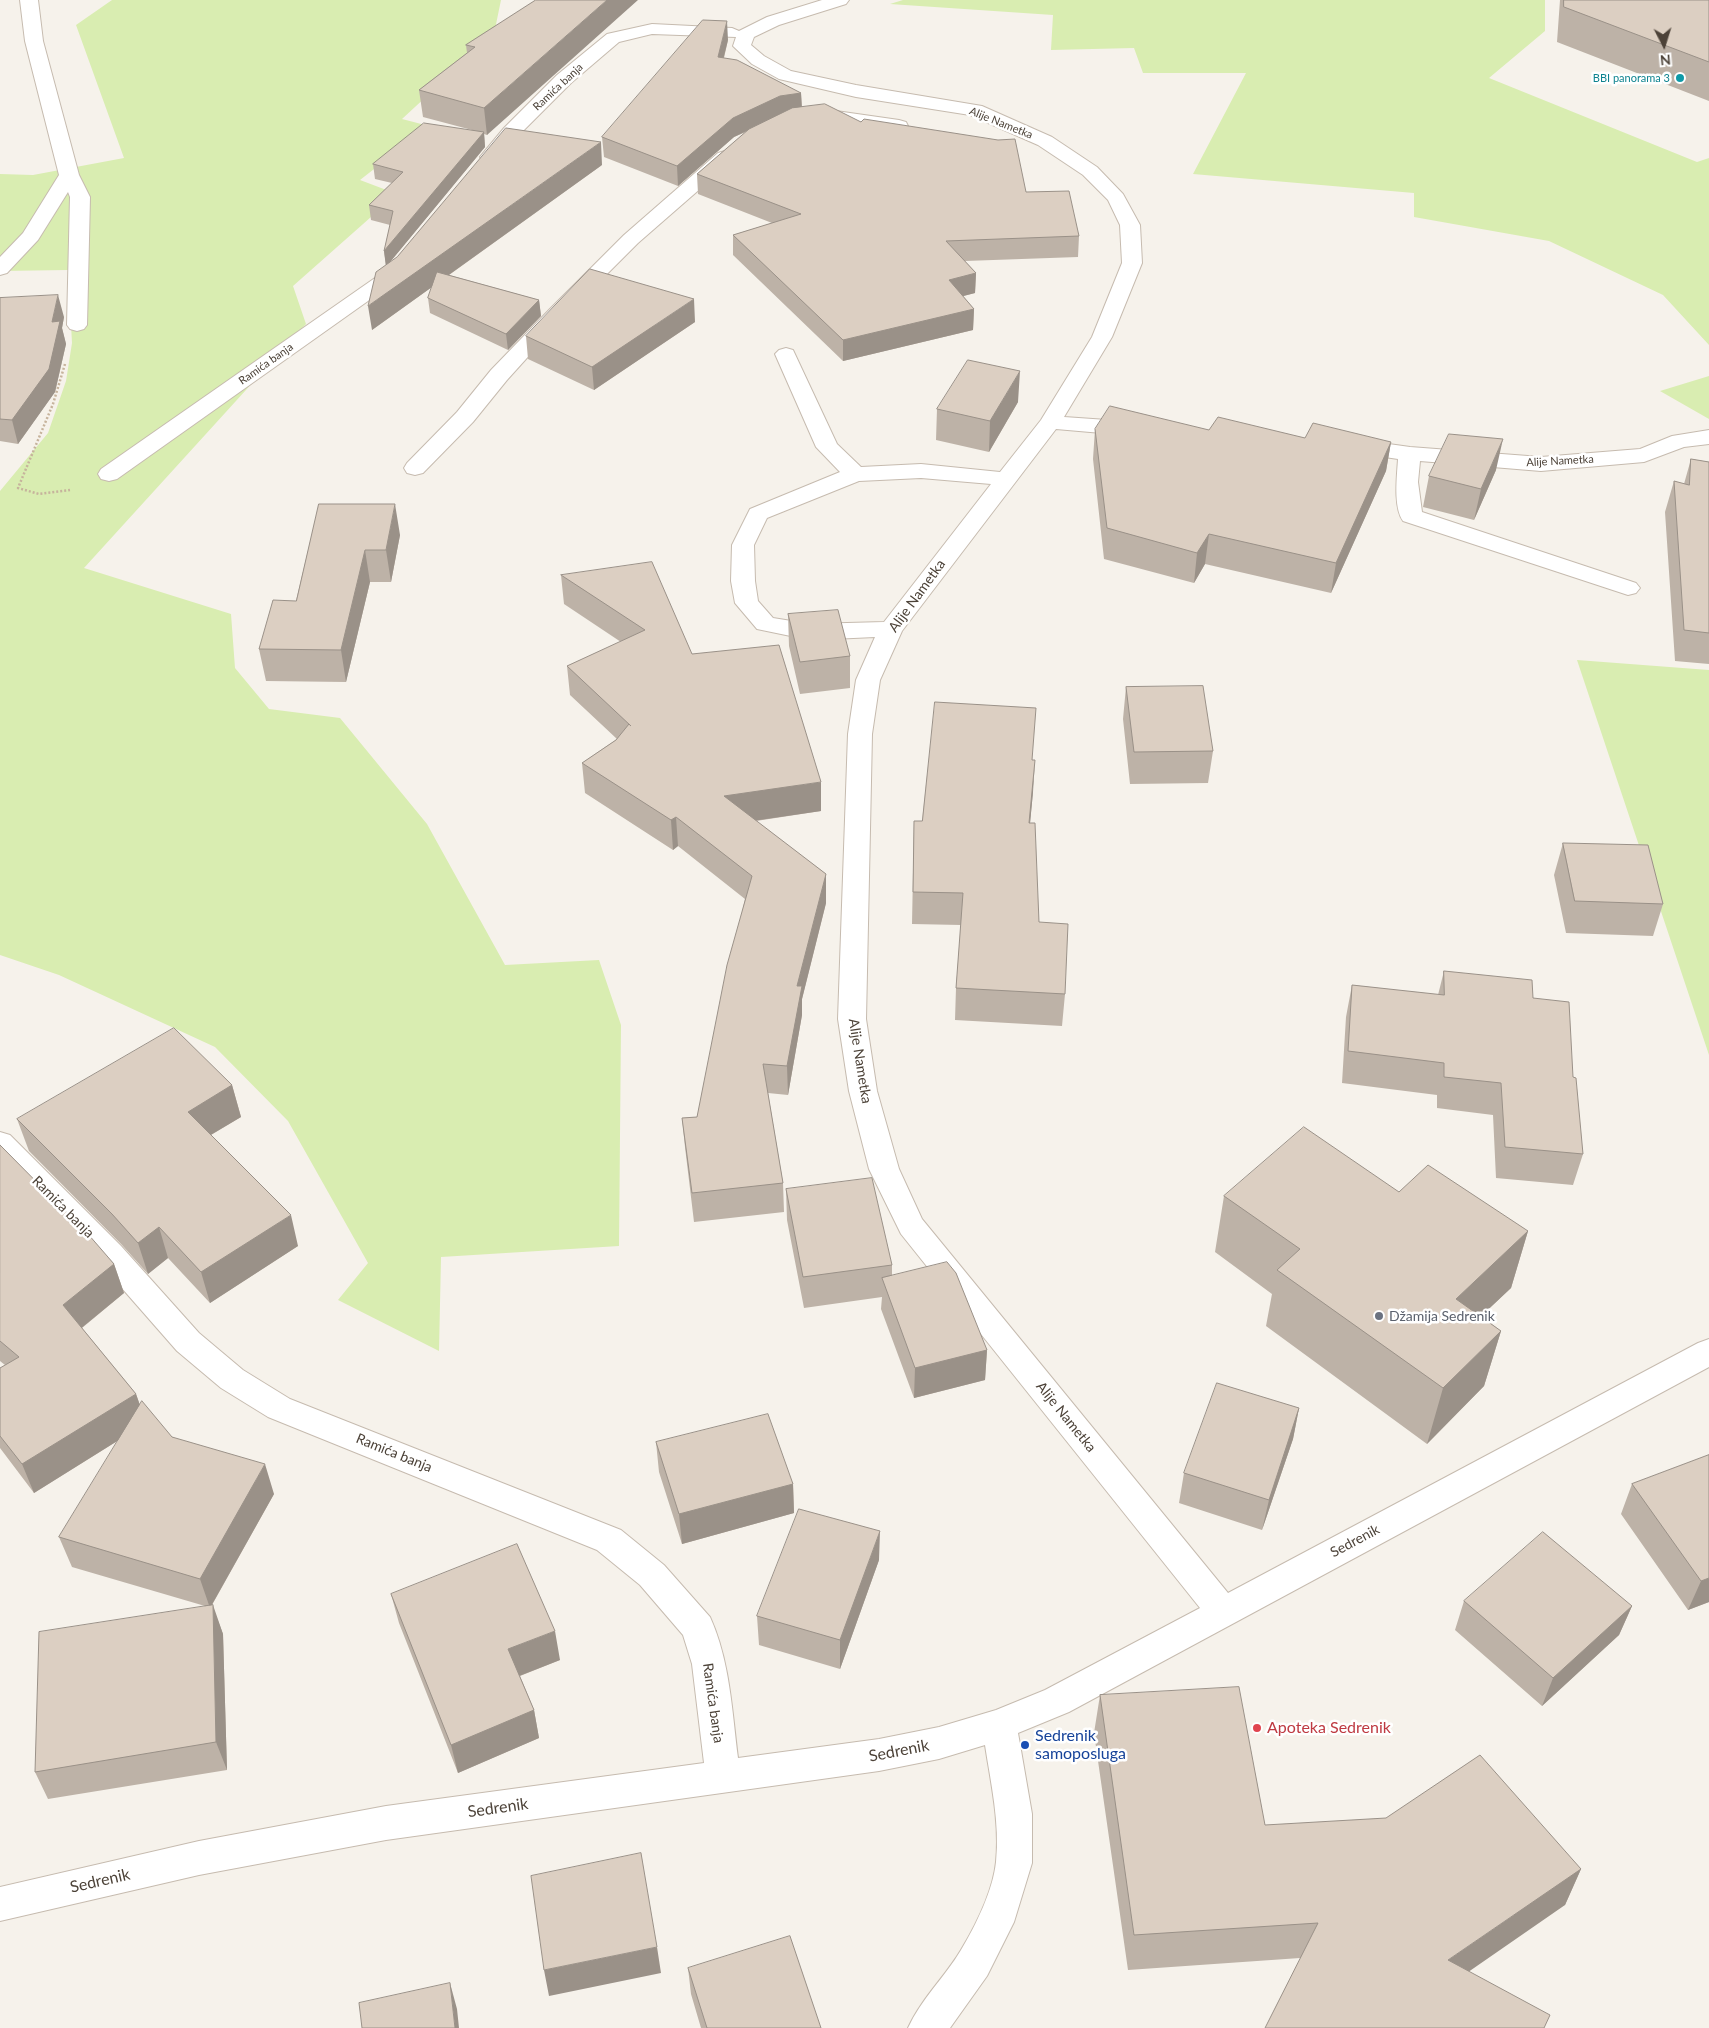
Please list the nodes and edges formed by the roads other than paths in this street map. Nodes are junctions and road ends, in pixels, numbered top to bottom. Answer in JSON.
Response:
{"nodes":[{"id":1,"x":29,"y":0,"type":"edge"},
{"id":2,"x":840,"y":0,"type":"edge"},
{"id":3,"x":746,"y":34,"type":"junction"},
{"id":4,"x":796,"y":120,"type":"edge"},
{"id":5,"x":918,"y":130,"type":"edge"},
{"id":6,"x":1030,"y":134,"type":"junction"},
{"id":7,"x":1003,"y":140,"type":"edge"},
{"id":8,"x":742,"y":143,"type":"edge"},
{"id":9,"x":476,"y":174,"type":"edge"},
{"id":10,"x":69,"y":175,"type":"junction"},
{"id":11,"x":410,"y":253,"type":"edge"},
{"id":12,"x":0,"y":269,"type":"edge"},
{"id":13,"x":77,"y":325,"type":"road end"},
{"id":14,"x":786,"y":354,"type":"dead end"},
{"id":15,"x":1050,"y":422,"type":"junction"},
{"id":16,"x":1157,"y":430,"type":"edge"},
{"id":17,"x":1709,"y":437,"type":"edge"},
{"id":18,"x":1331,"y":444,"type":"edge"},
{"id":19,"x":1410,"y":454,"type":"junction"},
{"id":20,"x":415,"y":468,"type":"dead end"},
{"id":21,"x":109,"y":474,"type":"road end"},
{"id":22,"x":855,"y":474,"type":"junction"},
{"id":23,"x":1006,"y":479,"type":"junction"},
{"id":24,"x":1628,"y":588,"type":"dead end"},
{"id":25,"x":891,"y":629,"type":"junction"},
{"id":26,"x":0,"y":1143,"type":"edge"},
{"id":27,"x":1709,"y":1352,"type":"edge"},
{"id":28,"x":1222,"y":1611,"type":"junction"},
{"id":29,"x":999,"y":1726,"type":"junction"},
{"id":30,"x":723,"y":1777,"type":"junction"},
{"id":31,"x":0,"y":1904,"type":"edge"},
{"id":32,"x":927,"y":2028,"type":"edge"}],
"edges":[{"from":1,"to":10,"type":"street"},
{"from":2,"to":3,"type":"street"},
{"from":3,"to":6,"type":"street","name":"Alije Nametka"},
{"from":3,"to":9,"type":"street","name":"Ramića banja"},
{"from":4,"to":5,"type":"street"},
{"from":6,"to":7,"type":"street"},
{"from":6,"to":15,"type":"street","name":"Alije Nametka"},
{"from":8,"to":20,"type":"street"},
{"from":10,"to":12,"type":"street"},
{"from":10,"to":13,"type":"street"},
{"from":11,"to":21,"type":"street","name":"Ramića banja"},
{"from":14,"to":22,"type":"street"},
{"from":15,"to":16,"type":"street"},
{"from":15,"to":23,"type":"street","name":"Alije Nametka"},
{"from":17,"to":19,"type":"street","name":"Alije Nametka"},
{"from":18,"to":19,"type":"street","name":"Alije Nametka"},
{"from":19,"to":24,"type":"street"},
{"from":22,"to":23,"type":"street"},
{"from":22,"to":25,"type":"street"},
{"from":23,"to":25,"type":"street","name":"Alije Nametka"},
{"from":25,"to":28,"type":"street","name":"Alije Nametka"},
{"from":26,"to":30,"type":"street","name":"Ramića banja"},
{"from":27,"to":28,"type":"street","name":"Sedrenik"},
{"from":28,"to":29,"type":"street","name":"Sedrenik"},
{"from":29,"to":30,"type":"street","name":"Sedrenik"},
{"from":29,"to":32,"type":"street"},
{"from":30,"to":31,"type":"street","name":"Sedrenik"}]}
